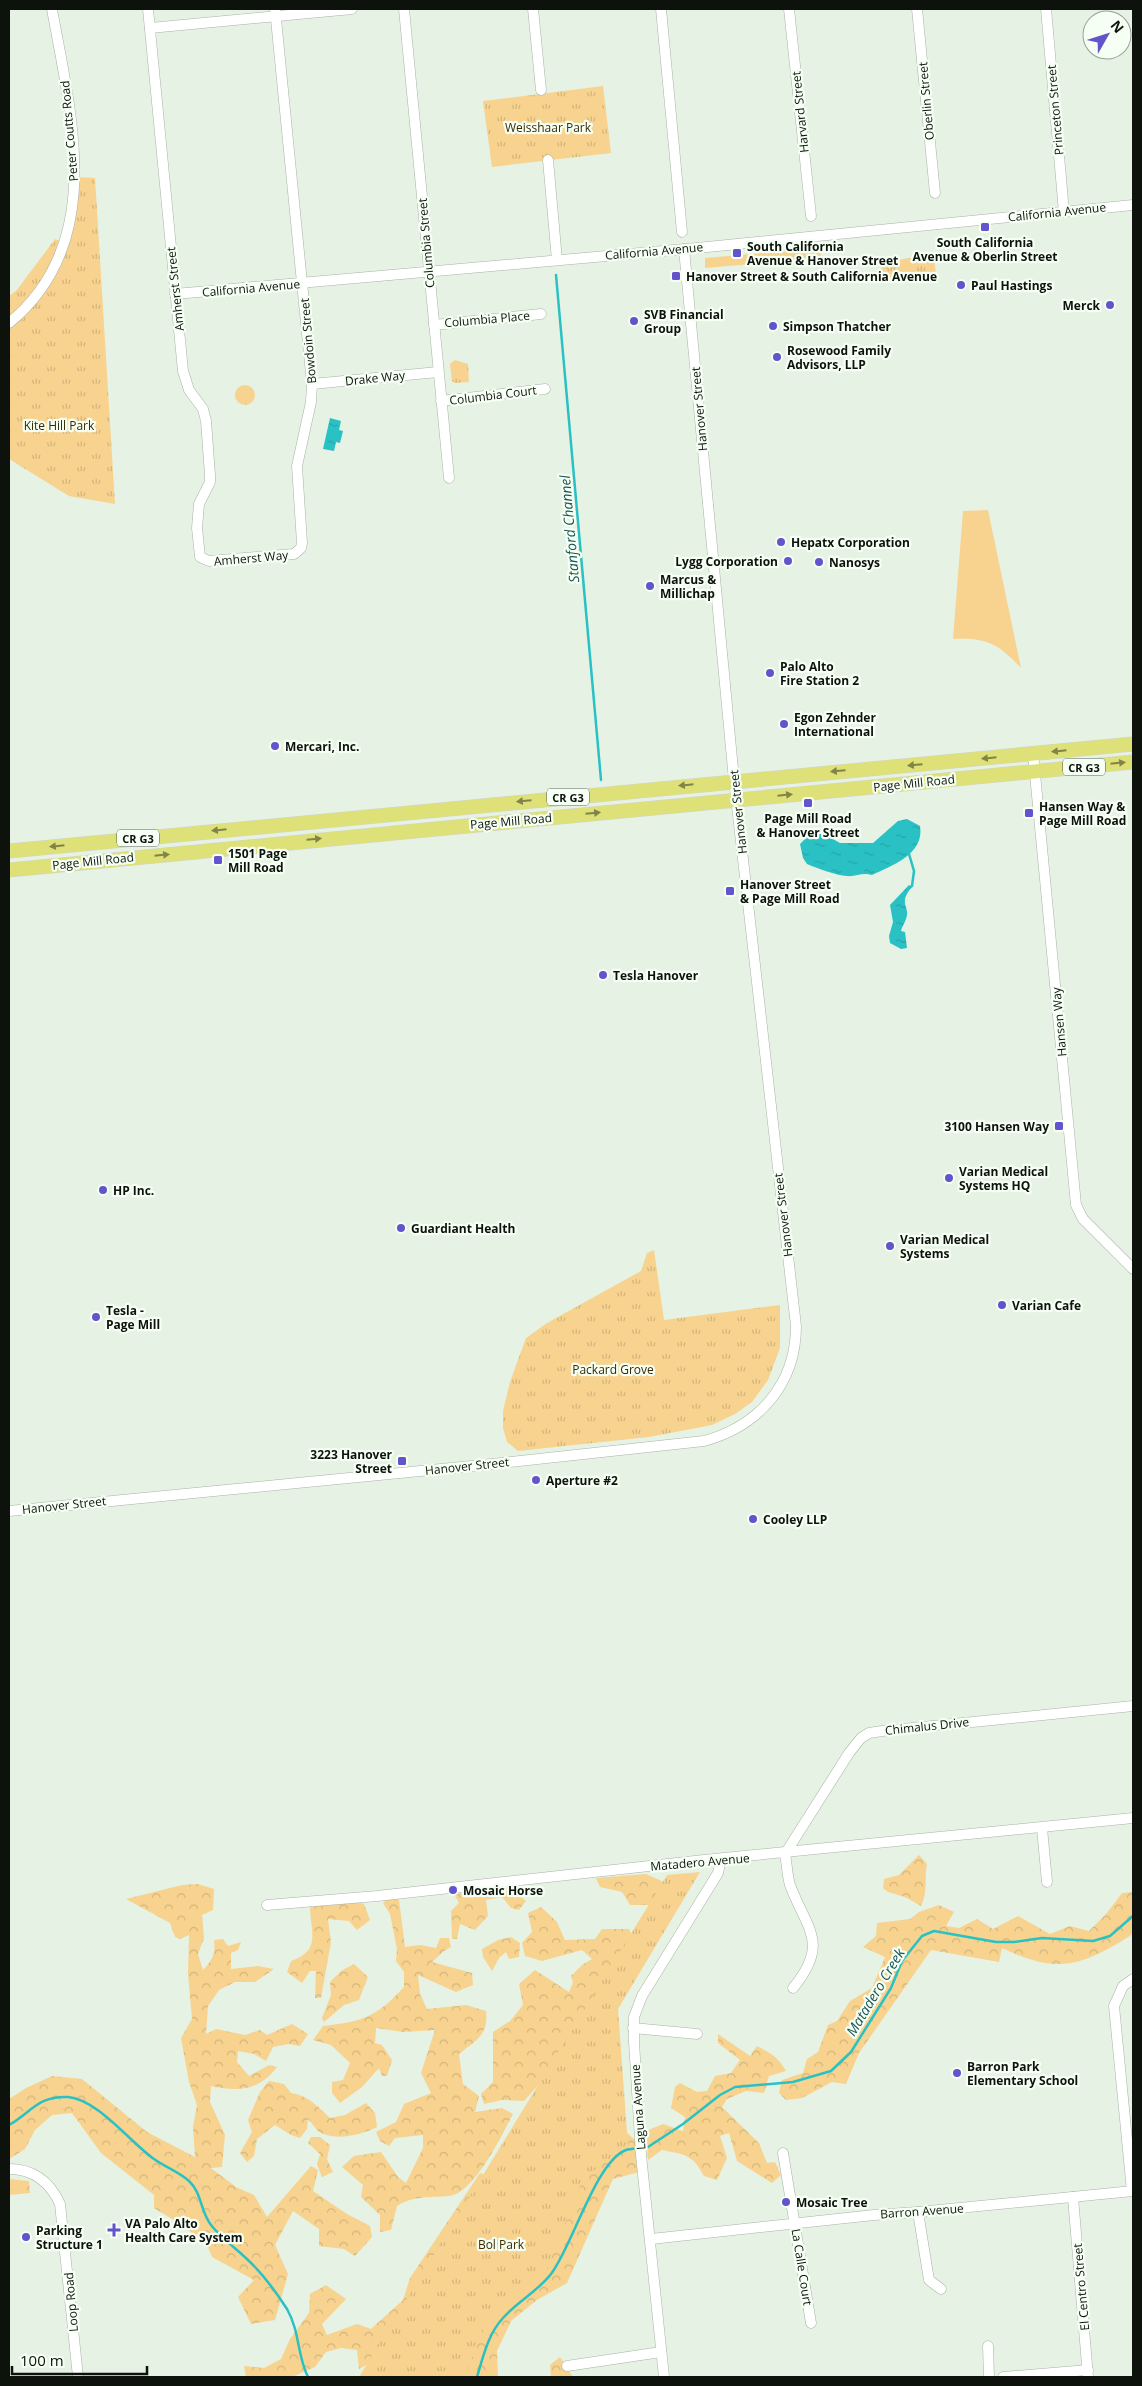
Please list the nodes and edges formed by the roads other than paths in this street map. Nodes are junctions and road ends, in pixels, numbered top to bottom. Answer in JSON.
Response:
{"nodes":[{"id":1,"x":52,"y":9,"type":"edge"},
{"id":2,"x":148,"y":9,"type":"edge"},
{"id":3,"x":352,"y":9,"type":"edge"},
{"id":4,"x":404,"y":9,"type":"edge"},
{"id":5,"x":533,"y":9,"type":"edge"},
{"id":6,"x":660,"y":9,"type":"edge"},
{"id":7,"x":789,"y":9,"type":"edge"},
{"id":8,"x":917,"y":9,"type":"edge"},
{"id":9,"x":1046,"y":9,"type":"edge"},
{"id":10,"x":276,"y":12,"type":"edge"},
{"id":11,"x":150,"y":28,"type":"junction"},
{"id":12,"x":541,"y":90,"type":"dead end"},
{"id":13,"x":548,"y":160,"type":"dead end"},
{"id":14,"x":935,"y":193,"type":"dead end"},
{"id":15,"x":1133,"y":205,"type":"edge"},
{"id":16,"x":1064,"y":212,"type":"junction"},
{"id":17,"x":811,"y":216,"type":"dead end"},
{"id":18,"x":682,"y":232,"type":"dead end"},
{"id":19,"x":684,"y":249,"type":"junction"},
{"id":20,"x":557,"y":260,"type":"junction"},
{"id":21,"x":429,"y":272,"type":"junction"},
{"id":22,"x":302,"y":283,"type":"junction"},
{"id":23,"x":175,"y":294,"type":"junction"},
{"id":24,"x":541,"y":314,"type":"dead end"},
{"id":25,"x":9,"y":323,"type":"edge"},
{"id":26,"x":434,"y":325,"type":"junction"},
{"id":27,"x":438,"y":372,"type":"junction"},
{"id":28,"x":312,"y":384,"type":"junction"},
{"id":29,"x":545,"y":389,"type":"dead end"},
{"id":30,"x":441,"y":401,"type":"junction"},
{"id":31,"x":449,"y":478,"type":"dead end"},
{"id":32,"x":299,"y":552,"type":"joint"},
{"id":33,"x":203,"y":560,"type":"joint"},
{"id":34,"x":1133,"y":744,"type":"edge"},
{"id":35,"x":1033,"y":753,"type":"junction"},
{"id":36,"x":1133,"y":762,"type":"edge"},
{"id":37,"x":1035,"y":771,"type":"junction"},
{"id":38,"x":734,"y":780,"type":"junction"},
{"id":39,"x":736,"y":800,"type":"junction"},
{"id":40,"x":268,"y":826,"type":"junction"},
{"id":41,"x":250,"y":846,"type":"junction"},
{"id":42,"x":9,"y":850,"type":"edge"},
{"id":43,"x":9,"y":870,"type":"edge"},
{"id":44,"x":1133,"y":1269,"type":"edge"},
{"id":45,"x":9,"y":1511,"type":"edge"},
{"id":46,"x":1133,"y":1706,"type":"edge"},
{"id":47,"x":1133,"y":1818,"type":"edge"},
{"id":48,"x":1042,"y":1828,"type":"junction"},
{"id":49,"x":785,"y":1854,"type":"junction"},
{"id":50,"x":721,"y":1859,"type":"junction"},
{"id":51,"x":1047,"y":1882,"type":"dead end"},
{"id":52,"x":267,"y":1905,"type":"dead end"},
{"id":53,"x":1133,"y":1979,"type":"edge"},
{"id":54,"x":792,"y":1988,"type":"dead end"},
{"id":55,"x":633,"y":2028,"type":"junction"},
{"id":56,"x":697,"y":2034,"type":"dead end"},
{"id":57,"x":1128,"y":2085,"type":"edge"},
{"id":58,"x":783,"y":2153,"type":"dead end"},
{"id":59,"x":9,"y":2169,"type":"edge"},
{"id":60,"x":1133,"y":2191,"type":"edge"},
{"id":61,"x":1073,"y":2197,"type":"junction"},
{"id":62,"x":918,"y":2212,"type":"junction"},
{"id":63,"x":794,"y":2224,"type":"junction"},
{"id":64,"x":651,"y":2240,"type":"junction"},
{"id":65,"x":941,"y":2289,"type":"dead end"},
{"id":66,"x":811,"y":2323,"type":"dead end"},
{"id":67,"x":988,"y":2346,"type":"dead end"},
{"id":68,"x":661,"y":2352,"type":"junction"},
{"id":69,"x":567,"y":2366,"type":"dead end"},
{"id":70,"x":1088,"y":2374,"type":"edge"},
{"id":71,"x":78,"y":2377,"type":"edge"},
{"id":72,"x":664,"y":2377,"type":"edge"},
{"id":73,"x":990,"y":2377,"type":"edge"},
{"id":74,"x":1003,"y":2377,"type":"edge"}],
"edges":[{"from":1,"to":25,"type":"street","name":"Peter Coutts Road"},
{"from":2,"to":11,"type":"street","name":"Amherst Street"},
{"from":3,"to":10,"type":"street"},
{"from":4,"to":21,"type":"street","name":"Columbia Street"},
{"from":5,"to":12,"type":"street"},
{"from":6,"to":18,"type":"street"},
{"from":7,"to":17,"type":"street","name":"Harvard Street"},
{"from":8,"to":14,"type":"street","name":"Oberlin Street"},
{"from":9,"to":16,"type":"street","name":"Princeton Street"},
{"from":10,"to":11,"type":"street"},
{"from":10,"to":22,"type":"street","name":"Bowdoin Street"},
{"from":11,"to":23,"type":"street","name":"Amherst Street"},
{"from":13,"to":20,"type":"street"},
{"from":15,"to":16,"type":"street","name":"California Avenue"},
{"from":16,"to":19,"type":"street","name":"California Avenue"},
{"from":19,"to":20,"type":"street","name":"California Avenue"},
{"from":19,"to":38,"type":"street","name":"Hanover Street"},
{"from":20,"to":21,"type":"street","name":"California Avenue"},
{"from":21,"to":22,"type":"street","name":"California Avenue"},
{"from":21,"to":26,"type":"street","name":"Columbia Street"},
{"from":22,"to":23,"type":"street","name":"California Avenue"},
{"from":22,"to":28,"type":"street","name":"Bowdoin Street"},
{"from":23,"to":33,"type":"street","name":"Amherst Street"},
{"from":24,"to":26,"type":"street","name":"Columbia Place"},
{"from":26,"to":27,"type":"street","name":"Columbia Street"},
{"from":27,"to":28,"type":"street","name":"Drake Way"},
{"from":27,"to":30,"type":"street","name":"Columbia Street"},
{"from":28,"to":32,"type":"street","name":"Bowdoin Street"},
{"from":29,"to":30,"type":"street","name":"Columbia Court"},
{"from":30,"to":31,"type":"street","name":"Columbia Street"},
{"from":32,"to":33,"type":"street","name":"Amherst Way"},
{"from":34,"to":35,"type":"main road","name":"Page Mill Road","number":"CR G3","one_way":true},
{"from":35,"to":37,"type":"street","name":"Hansen Way"},
{"from":35,"to":38,"type":"main road","name":"Page Mill Road","number":"CR G3","one_way":true},
{"from":37,"to":36,"type":"main road","name":"Page Mill Road","number":"CR G3","one_way":true},
{"from":39,"to":37,"type":"main road","name":"Page Mill Road","number":"CR G3","one_way":true},
{"from":37,"to":44,"type":"street","name":"Hansen Way"},
{"from":38,"to":39,"type":"street","name":"Hanover Street"},
{"from":38,"to":40,"type":"main road","name":"Page Mill Road","number":"CR G3","one_way":true},
{"from":41,"to":39,"type":"main road","name":"Page Mill Road","number":"CR G3","one_way":true},
{"from":39,"to":45,"type":"street","name":"Hanover Street"},
{"from":40,"to":41,"type":"main road"},
{"from":40,"to":42,"type":"main road","name":"Page Mill Road","number":"CR G3","one_way":true},
{"from":43,"to":41,"type":"main road","name":"Page Mill Road","number":"CR G3","one_way":true},
{"from":46,"to":49,"type":"street","name":"Chimalus Drive"},
{"from":47,"to":48,"type":"street","name":"Matadero Avenue"},
{"from":48,"to":49,"type":"street","name":"Matadero Avenue"},
{"from":48,"to":51,"type":"street"},
{"from":49,"to":50,"type":"street","name":"Matadero Avenue"},
{"from":49,"to":54,"type":"street"},
{"from":50,"to":52,"type":"street","name":"Matadero Avenue"},
{"from":50,"to":55,"type":"street","name":"Laguna Avenue"},
{"from":53,"to":57,"type":"street"},
{"from":55,"to":56,"type":"street"},
{"from":55,"to":64,"type":"street","name":"Laguna Avenue"},
{"from":57,"to":60,"type":"street"},
{"from":58,"to":63,"type":"street","name":"La Calle Court"},
{"from":59,"to":71,"type":"street","name":"Loop Road"},
{"from":60,"to":61,"type":"street","name":"Barron Avenue"},
{"from":61,"to":62,"type":"street","name":"Barron Avenue"},
{"from":61,"to":70,"type":"street","name":"El Centro Street"},
{"from":62,"to":63,"type":"street","name":"Barron Avenue"},
{"from":62,"to":65,"type":"street"},
{"from":63,"to":64,"type":"street","name":"Barron Avenue"},
{"from":63,"to":66,"type":"street","name":"La Calle Court"},
{"from":64,"to":68,"type":"street","name":"Laguna Avenue"},
{"from":67,"to":73,"type":"street"},
{"from":68,"to":69,"type":"street"},
{"from":68,"to":72,"type":"street","name":"Laguna Avenue"},
{"from":70,"to":74,"type":"street"}]}
